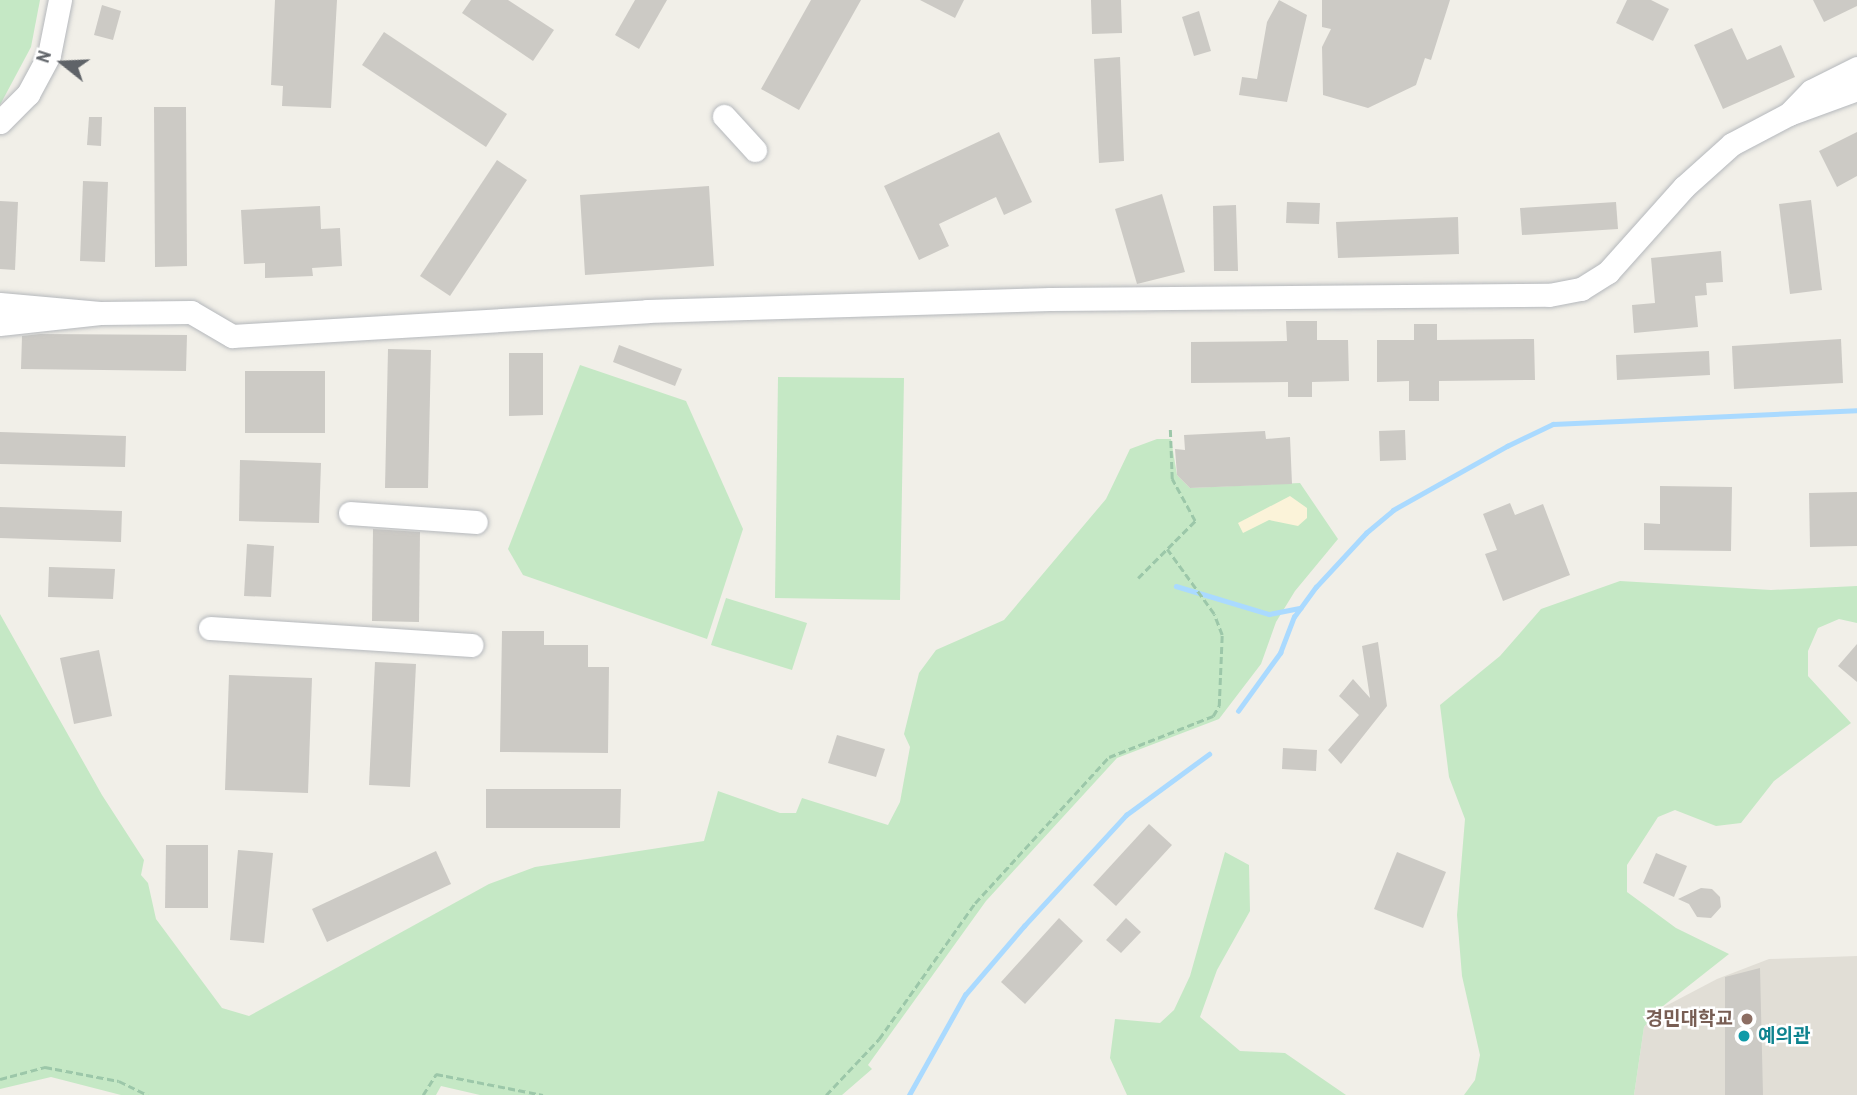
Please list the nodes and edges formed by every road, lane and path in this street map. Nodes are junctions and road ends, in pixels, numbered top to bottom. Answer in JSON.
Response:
{"nodes":[{"id":1,"x":60,"y":0,"type":"edge"},
{"id":2,"x":1857,"y":68,"type":"edge"},
{"id":3,"x":1857,"y":89,"type":"edge"},
{"id":4,"x":1788,"y":114,"type":"junction"},
{"id":5,"x":724,"y":116,"type":"dead end"},
{"id":6,"x":0,"y":122,"type":"edge"},
{"id":7,"x":755,"y":150,"type":"dead end"},
{"id":8,"x":0,"y":304,"type":"edge"},
{"id":9,"x":100,"y":313,"type":"junction"},
{"id":10,"x":0,"y":324,"type":"edge"},
{"id":11,"x":1170,"y":427,"type":"dead end"},
{"id":12,"x":350,"y":513,"type":"dead end"},
{"id":13,"x":477,"y":522,"type":"dead end"},
{"id":14,"x":1167,"y":549,"type":"junction"},
{"id":15,"x":1138,"y":578,"type":"dead end"},
{"id":16,"x":209,"y":628,"type":"dead end"},
{"id":17,"x":471,"y":645,"type":"dead end"},
{"id":18,"x":0,"y":1079,"type":"edge"},
{"id":19,"x":148,"y":1095,"type":"edge"},
{"id":20,"x":423,"y":1095,"type":"edge"},
{"id":21,"x":542,"y":1095,"type":"edge"},
{"id":22,"x":826,"y":1095,"type":"edge"}],
"edges":[{"from":1,"to":6,"type":"street"},
{"from":2,"to":4,"type":"street"},
{"from":3,"to":4,"type":"street"},
{"from":4,"to":9,"type":"street"},
{"from":5,"to":7,"type":"street"},
{"from":8,"to":9,"type":"street"},
{"from":9,"to":10,"type":"street"},
{"from":11,"to":14,"type":"path"},
{"from":12,"to":13,"type":"street"},
{"from":14,"to":15,"type":"path"},
{"from":14,"to":22,"type":"path"},
{"from":16,"to":17,"type":"street"},
{"from":18,"to":19,"type":"path"},
{"from":20,"to":21,"type":"path"}]}
